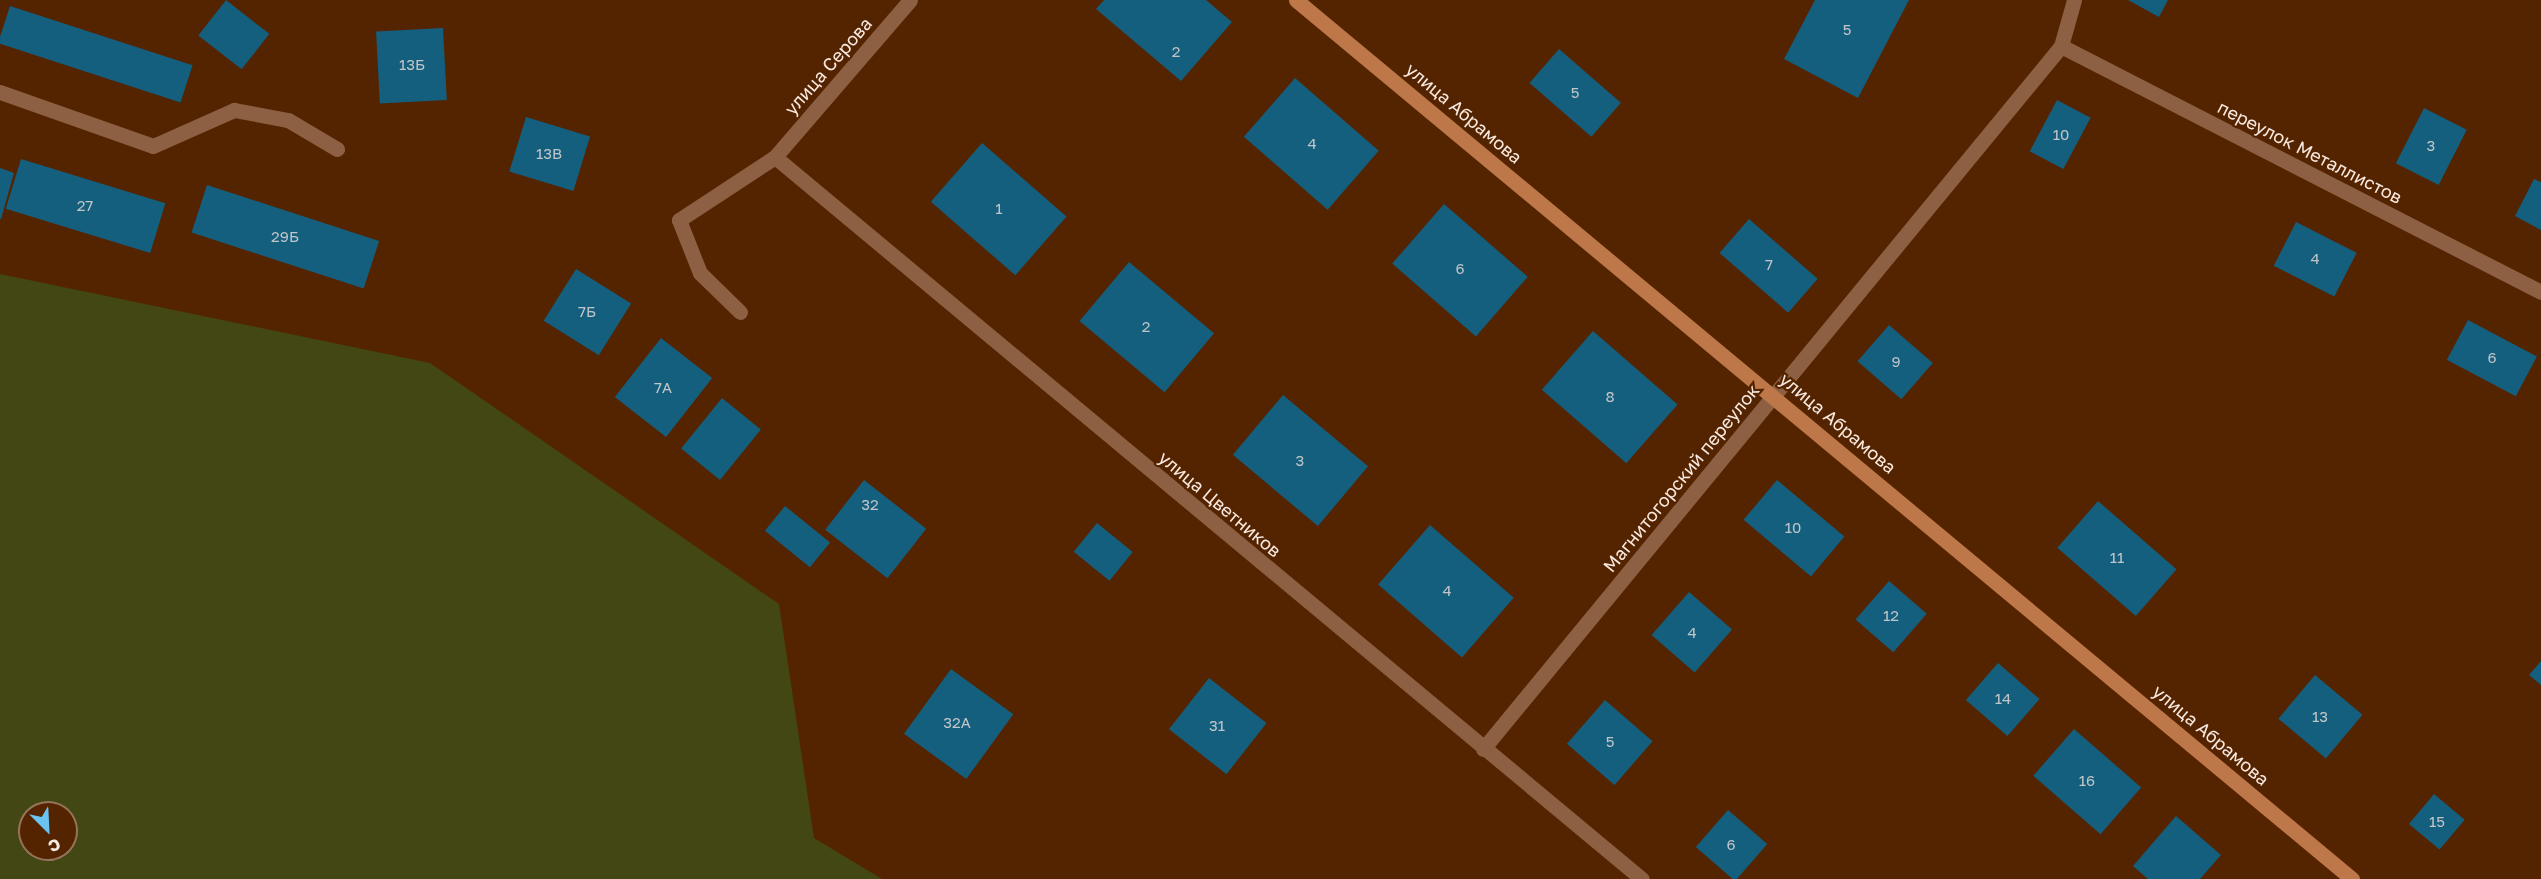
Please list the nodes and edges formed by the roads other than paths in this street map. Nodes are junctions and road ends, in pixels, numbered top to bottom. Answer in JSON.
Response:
{"nodes":[{"id":1,"x":910,"y":0,"type":"edge"},
{"id":2,"x":1296,"y":0,"type":"edge"},
{"id":3,"x":2074,"y":0,"type":"edge"},
{"id":4,"x":2061,"y":46,"type":"junction"},
{"id":5,"x":0,"y":92,"type":"edge"},
{"id":6,"x":337,"y":150,"type":"dead end"},
{"id":7,"x":775,"y":157,"type":"junction"},
{"id":8,"x":2541,"y":292,"type":"edge"},
{"id":9,"x":740,"y":312,"type":"dead end"},
{"id":10,"x":1774,"y":395,"type":"junction"},
{"id":11,"x":1483,"y":749,"type":"junction"},
{"id":12,"x":1642,"y":879,"type":"edge"},
{"id":13,"x":2352,"y":879,"type":"edge"}],
"edges":[{"from":1,"to":7,"type":"street","name":"улица Серова"},
{"from":2,"to":10,"type":"street","name":"улица Абрамова"},
{"from":3,"to":4,"type":"street","name":"Магнитогорский переулок"},
{"from":4,"to":8,"type":"street","name":"переулок Металлистов"},
{"from":4,"to":10,"type":"street","name":"Магнитогорский переулок"},
{"from":5,"to":6,"type":"street"},
{"from":7,"to":9,"type":"street","name":"улица Серова"},
{"from":7,"to":11,"type":"street","name":"улица Цветников"},
{"from":10,"to":11,"type":"street","name":"Магнитогорский переулок"},
{"from":10,"to":13,"type":"street","name":"улица Абрамова"},
{"from":11,"to":12,"type":"street","name":"улица Цветников"}]}
